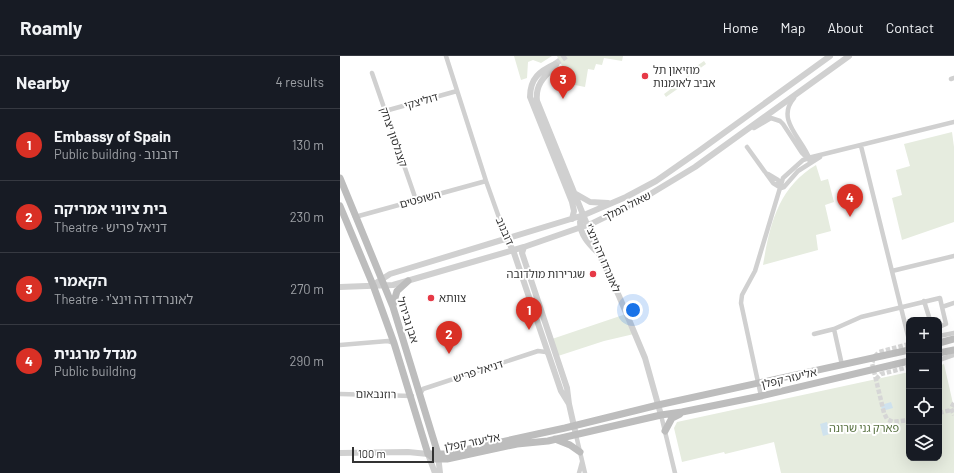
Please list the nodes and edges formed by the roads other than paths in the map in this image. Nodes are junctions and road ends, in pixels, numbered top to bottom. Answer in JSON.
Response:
{"nodes":[{"id":1,"x":446,"y":56,"type":"edge"},
{"id":2,"x":830,"y":56,"type":"edge"},
{"id":3,"x":848,"y":56,"type":"edge"},
{"id":4,"x":555,"y":64,"type":"tunnel mouth"},
{"id":5,"x":372,"y":73,"type":"dead end"},
{"id":6,"x":458,"y":90,"type":"junction"},
{"id":7,"x":799,"y":91,"type":"junction"},
{"id":8,"x":533,"y":92,"type":"junction"},
{"id":9,"x":385,"y":111,"type":"junction"},
{"id":10,"x":954,"y":122,"type":"edge"},
{"id":11,"x":740,"y":135,"type":"junction"},
{"id":12,"x":861,"y":146,"type":"junction"},
{"id":13,"x":747,"y":147,"type":"dead end"},
{"id":14,"x":804,"y":152,"type":"junction"},
{"id":15,"x":823,"y":155,"type":"junction"},
{"id":16,"x":809,"y":159,"type":"junction"},
{"id":17,"x":800,"y":162,"type":"junction"},
{"id":18,"x":340,"y":178,"type":"edge"},
{"id":19,"x":486,"y":181,"type":"junction"},
{"id":20,"x":781,"y":188,"type":"junction"},
{"id":21,"x":575,"y":193,"type":"junction"},
{"id":22,"x":626,"y":197,"type":"junction"},
{"id":23,"x":416,"y":200,"type":"junction"},
{"id":24,"x":340,"y":206,"type":"edge"},
{"id":25,"x":584,"y":215,"type":"junction"},
{"id":26,"x":355,"y":217,"type":"junction"},
{"id":27,"x":572,"y":219,"type":"junction"},
{"id":28,"x":344,"y":224,"type":"edge"},
{"id":29,"x":589,"y":226,"type":"junction"},
{"id":30,"x":580,"y":228,"type":"junction"},
{"id":31,"x":507,"y":240,"type":"junction"},
{"id":32,"x":524,"y":247,"type":"junction"},
{"id":33,"x":513,"y":250,"type":"junction"},
{"id":34,"x":599,"y":254,"type":"junction"},
{"id":35,"x":954,"y":256,"type":"edge"},
{"id":36,"x":892,"y":271,"type":"junction"},
{"id":37,"x":382,"y":278,"type":"junction"},
{"id":38,"x":408,"y":281,"type":"junction"},
{"id":39,"x":373,"y":285,"type":"junction"},
{"id":40,"x":385,"y":286,"type":"junction"},
{"id":41,"x":340,"y":287,"type":"edge"},
{"id":42,"x":924,"y":301,"type":"junction"},
{"id":43,"x":954,"y":303,"type":"edge"},
{"id":44,"x":393,"y":307,"type":"junction"},
{"id":45,"x":901,"y":307,"type":"junction"},
{"id":46,"x":942,"y":307,"type":"junction"},
{"id":47,"x":929,"y":317,"type":"edge"},
{"id":48,"x":942,"y":325,"type":"edge"},
{"id":49,"x":906,"y":328,"type":"edge"},
{"id":50,"x":834,"y":329,"type":"junction"},
{"id":51,"x":954,"y":333,"type":"edge"},
{"id":52,"x":814,"y":334,"type":"dead end"},
{"id":53,"x":951,"y":336,"type":"edge"},
{"id":54,"x":544,"y":340,"type":"junction"},
{"id":55,"x":942,"y":341,"type":"edge"},
{"id":56,"x":394,"y":343,"type":"junction"},
{"id":57,"x":340,"y":345,"type":"edge"},
{"id":58,"x":954,"y":350,"type":"edge"},
{"id":59,"x":538,"y":351,"type":"junction"},
{"id":60,"x":906,"y":351,"type":"edge"},
{"id":61,"x":942,"y":353,"type":"edge"},
{"id":62,"x":549,"y":355,"type":"junction"},
{"id":63,"x":954,"y":355,"type":"edge"},
{"id":64,"x":942,"y":359,"type":"edge"},
{"id":65,"x":906,"y":362,"type":"edge"},
{"id":66,"x":842,"y":365,"type":"junction"},
{"id":67,"x":758,"y":383,"type":"junction"},
{"id":68,"x":340,"y":394,"type":"edge"},
{"id":69,"x":420,"y":394,"type":"junction"},
{"id":70,"x":412,"y":396,"type":"junction"},
{"id":71,"x":761,"y":396,"type":"junction"},
{"id":72,"x":569,"y":404,"type":"junction"},
{"id":73,"x":658,"y":405,"type":"junction"},
{"id":74,"x":682,"y":412,"type":"junction"},
{"id":75,"x":661,"y":414,"type":"junction"},
{"id":76,"x":574,"y":426,"type":"junction"},
{"id":77,"x":665,"y":431,"type":"junction"},
{"id":78,"x":576,"y":435,"type":"junction"},
{"id":79,"x":555,"y":439,"type":"junction"},
{"id":80,"x":580,"y":452,"type":"junction"},
{"id":81,"x":340,"y":453,"type":"edge"},
{"id":82,"x":428,"y":454,"type":"junction"},
{"id":83,"x":438,"y":457,"type":"junction"},
{"id":84,"x":582,"y":462,"type":"junction"},
{"id":85,"x":435,"y":473,"type":"edge"},
{"id":86,"x":440,"y":473,"type":"edge"},
{"id":87,"x":579,"y":473,"type":"edge"},
{"id":88,"x":584,"y":473,"type":"edge"},
{"id":89,"x":675,"y":473,"type":"edge"}],
"edges":[{"from":1,"to":6,"type":"street","name":"דובנוב"},
{"from":2,"to":22,"type":"street","name":"שאול המלך"},
{"from":3,"to":7,"type":"street","name":"שאול המלך"},
{"from":4,"to":8,"type":"street"},
{"from":5,"to":9,"type":"street","name":"קצנלסון יצחק"},
{"from":6,"to":9,"type":"street","name":"דוליצקי"},
{"from":6,"to":19,"type":"street","name":"דובנוב"},
{"from":7,"to":11,"type":"street","name":"שאול המלך"},
{"from":7,"to":14,"type":"street"},
{"from":8,"to":21,"type":"street","name":"לאונרדו דה וינצ'י"},
{"from":8,"to":27,"type":"street","name":"לאונרדו דה וינצ'י"},
{"from":9,"to":23,"type":"street","name":"קצנלסון יצחק"},
{"from":10,"to":12,"type":"street"},
{"from":11,"to":14,"type":"street"},
{"from":11,"to":29,"type":"street","name":"שאול המלך"},
{"from":12,"to":15,"type":"street"},
{"from":12,"to":36,"type":"street"},
{"from":13,"to":20,"type":"street"},
{"from":14,"to":15,"type":"street"},
{"from":14,"to":16,"type":"street"},
{"from":14,"to":17,"type":"street"},
{"from":15,"to":16,"type":"street"},
{"from":16,"to":17,"type":"street"},
{"from":16,"to":20,"type":"street"},
{"from":17,"to":20,"type":"street"},
{"from":18,"to":26,"type":"main road","name":"אבן גבירול"},
{"from":19,"to":23,"type":"street","name":"השופטים"},
{"from":19,"to":31,"type":"street","name":"דובנוב"},
{"from":20,"to":67,"type":"street"},
{"from":21,"to":22,"type":"street"},
{"from":21,"to":25,"type":"street","name":"לאונרדו דה וינצ'י"},
{"from":22,"to":25,"type":"street","name":"שאול המלך"},
{"from":23,"to":26,"type":"street","name":"השופטים"},
{"from":24,"to":28,"type":"main road","name":"אבן גבירול"},
{"from":25,"to":27,"type":"street","name":"שאול המלך"},
{"from":25,"to":29,"type":"street","name":"לאונרדו דה וינצ'י"},
{"from":25,"to":30,"type":"street"},
{"from":26,"to":37,"type":"main road","name":"אבן גבירול"},
{"from":27,"to":31,"type":"street","name":"שאול המלך"},
{"from":28,"to":39,"type":"main road","name":"אבן גבירול"},
{"from":29,"to":30,"type":"street","name":"שאול המלך"},
{"from":29,"to":34,"type":"street","name":"לאונרדו דה וינצ'י"},
{"from":30,"to":32,"type":"street","name":"שאול המלך"},
{"from":30,"to":34,"type":"street"},
{"from":31,"to":33,"type":"street","name":"דובנוב"},
{"from":31,"to":37,"type":"street","name":"שאול המלך"},
{"from":32,"to":33,"type":"street","name":"שאול המלך"},
{"from":32,"to":72,"type":"street","name":"דובנוב"},
{"from":33,"to":38,"type":"street","name":"שאול המלך"},
{"from":33,"to":54,"type":"street","name":"דובנוב"},
{"from":34,"to":73,"type":"street","name":"לאונרדו דה וינצ'י"},
{"from":35,"to":36,"type":"street"},
{"from":36,"to":45,"type":"street"},
{"from":37,"to":39,"type":"street"},
{"from":37,"to":40,"type":"main road","name":"אבן גבירול"},
{"from":38,"to":40,"type":"street","name":"שאול המלך"},
{"from":38,"to":44,"type":"main road"},
{"from":39,"to":40,"type":"street","name":"שאול המלך"},
{"from":39,"to":41,"type":"street","name":"שאול המלך"},
{"from":39,"to":56,"type":"main road","name":"אבן גבירול"},
{"from":40,"to":44,"type":"main road","name":"אבן גבירול"},
{"from":42,"to":45,"type":"street"},
{"from":42,"to":46,"type":"street"},
{"from":42,"to":47,"type":"street"},
{"from":43,"to":46,"type":"street"},
{"from":44,"to":69,"type":"main road","name":"אבן גבירול"},
{"from":45,"to":49,"type":"street"},
{"from":45,"to":50,"type":"street"},
{"from":46,"to":48,"type":"street"},
{"from":50,"to":52,"type":"street"},
{"from":50,"to":66,"type":"street"},
{"from":51,"to":53,"type":"street"},
{"from":53,"to":55,"type":"main road"},
{"from":54,"to":59,"type":"street"},
{"from":54,"to":62,"type":"street","name":"דובנוב"},
{"from":56,"to":57,"type":"street"},
{"from":56,"to":70,"type":"main road","name":"אבן גבירול"},
{"from":58,"to":61,"type":"main road"},
{"from":59,"to":62,"type":"street"},
{"from":59,"to":69,"type":"street","name":"דניאל פריש"},
{"from":60,"to":66,"type":"main road","name":"אליעזר קפלן"},
{"from":62,"to":72,"type":"street","name":"דובנוב"},
{"from":63,"to":64,"type":"street"},
{"from":65,"to":71,"type":"main road","name":"אליעזר קפלן"},
{"from":66,"to":67,"type":"main road","name":"אליעזר קפלן"},
{"from":67,"to":71,"type":"street"},
{"from":67,"to":73,"type":"main road","name":"אליעזר קפלן"},
{"from":68,"to":70,"type":"street","name":"רוזנבאום"},
{"from":69,"to":83,"type":"main road","name":"אבן גבירול"},
{"from":70,"to":82,"type":"main road","name":"אבן גבירול"},
{"from":71,"to":74,"type":"main road","name":"אליעזר קפלן"},
{"from":72,"to":76,"type":"street","name":"דובנוב"},
{"from":73,"to":75,"type":"street","name":"לאונרדו דה וינצ'י"},
{"from":73,"to":76,"type":"main road","name":"אליעזר קפלן"},
{"from":74,"to":75,"type":"main road","name":"אליעזר קפלן"},
{"from":74,"to":77,"type":"main road"},
{"from":75,"to":77,"type":"street","name":"לאונרדו דה וינצ'י"},
{"from":75,"to":78,"type":"main road","name":"אליעזר קפלן"},
{"from":76,"to":78,"type":"street","name":"דובנוב"},
{"from":76,"to":83,"type":"main road","name":"אליעזר קפלן"},
{"from":77,"to":89,"type":"street","name":"לאונרדו דה וינצ'י"},
{"from":78,"to":79,"type":"main road","name":"אליעזר קפלן"},
{"from":78,"to":80,"type":"street"},
{"from":79,"to":80,"type":"main road"},
{"from":79,"to":83,"type":"main road","name":"אליעזר קפלן"},
{"from":80,"to":84,"type":"street"},
{"from":81,"to":82,"type":"street"},
{"from":82,"to":83,"type":"main road","name":"אליעזר קפלן"},
{"from":82,"to":85,"type":"street","name":"אבן גבירול"},
{"from":83,"to":86,"type":"street","name":"אבן גבירול"},
{"from":84,"to":87,"type":"street"},
{"from":84,"to":88,"type":"street"}]}
